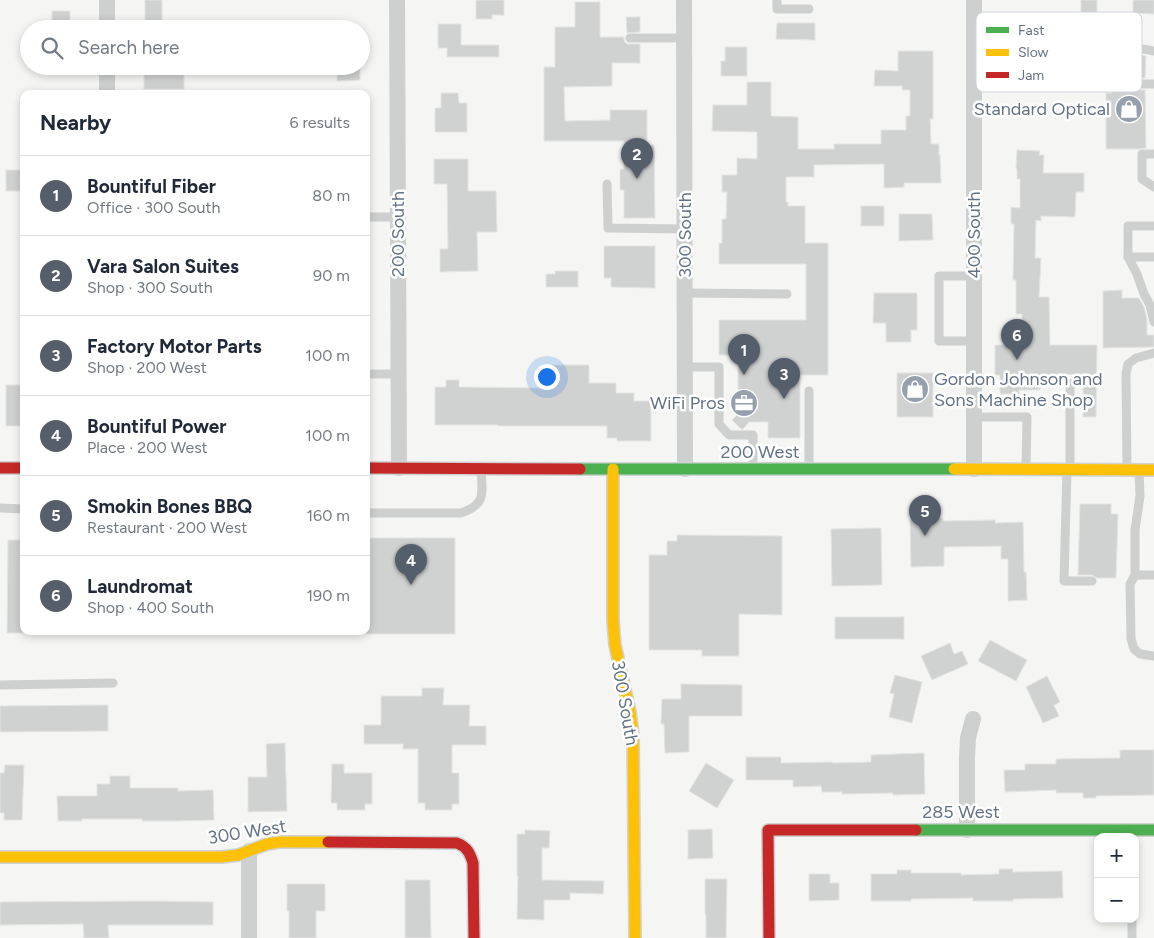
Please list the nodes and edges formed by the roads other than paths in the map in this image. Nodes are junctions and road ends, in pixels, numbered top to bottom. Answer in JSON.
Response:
{"nodes":[{"id":1,"x":106,"y":0,"type":"edge"},
{"id":2,"x":396,"y":0,"type":"edge"},
{"id":3,"x":684,"y":0,"type":"edge"},
{"id":4,"x":777,"y":0,"type":"edge"},
{"id":5,"x":974,"y":0,"type":"edge"},
{"id":6,"x":809,"y":9,"type":"dead end"},
{"id":7,"x":107,"y":20,"type":"edge"},
{"id":8,"x":630,"y":38,"type":"dead end"},
{"id":9,"x":684,"y":38,"type":"junction"},
{"id":10,"x":107,"y":75,"type":"edge"},
{"id":11,"x":107,"y":90,"type":"edge"},
{"id":12,"x":1154,"y":154,"type":"edge"},
{"id":13,"x":608,"y":184,"type":"dead end"},
{"id":14,"x":1154,"y":187,"type":"edge"},
{"id":15,"x":398,"y":216,"type":"junction"},
{"id":16,"x":370,"y":217,"type":"edge"},
{"id":17,"x":1154,"y":226,"type":"edge"},
{"id":18,"x":685,"y":229,"type":"junction"},
{"id":19,"x":1128,"y":257,"type":"junction"},
{"id":20,"x":1154,"y":257,"type":"edge"},
{"id":21,"x":974,"y":276,"type":"junction"},
{"id":22,"x":685,"y":293,"type":"junction"},
{"id":23,"x":787,"y":294,"type":"dead end"},
{"id":24,"x":1154,"y":322,"type":"edge"},
{"id":25,"x":974,"y":341,"type":"junction"},
{"id":26,"x":1154,"y":354,"type":"edge"},
{"id":27,"x":685,"y":366,"type":"junction"},
{"id":28,"x":370,"y":374,"type":"edge"},
{"id":29,"x":399,"y":374,"type":"junction"},
{"id":30,"x":1070,"y":383,"type":"dead end"},
{"id":31,"x":809,"y":391,"type":"dead end"},
{"id":32,"x":974,"y":417,"type":"junction"},
{"id":33,"x":0,"y":468,"type":"edge"},
{"id":34,"x":20,"y":468,"type":"edge"},
{"id":35,"x":370,"y":468,"type":"edge"},
{"id":36,"x":399,"y":468,"type":"junction"},
{"id":37,"x":481,"y":469,"type":"junction"},
{"id":38,"x":613,"y":469,"type":"junction"},
{"id":39,"x":685,"y":469,"type":"junction"},
{"id":40,"x":753,"y":469,"type":"junction"},
{"id":41,"x":809,"y":469,"type":"junction"},
{"id":42,"x":974,"y":469,"type":"junction"},
{"id":43,"x":1026,"y":470,"type":"junction"},
{"id":44,"x":1068,"y":470,"type":"junction"},
{"id":45,"x":1127,"y":470,"type":"junction"},
{"id":46,"x":1139,"y":470,"type":"junction"},
{"id":47,"x":1154,"y":470,"type":"edge"},
{"id":48,"x":0,"y":508,"type":"edge"},
{"id":49,"x":20,"y":508,"type":"edge"},
{"id":50,"x":370,"y":513,"type":"edge"},
{"id":51,"x":1154,"y":575,"type":"edge"},
{"id":52,"x":1135,"y":576,"type":"junction"},
{"id":53,"x":1092,"y":581,"type":"dead end"},
{"id":54,"x":1154,"y":656,"type":"edge"},
{"id":55,"x":113,"y":683,"type":"dead end"},
{"id":56,"x":0,"y":685,"type":"edge"},
{"id":57,"x":973,"y":719,"type":"dead end"},
{"id":58,"x":967,"y":830,"type":"junction"},
{"id":59,"x":1154,"y":830,"type":"edge"},
{"id":60,"x":1132,"y":833,"type":"edge"},
{"id":61,"x":249,"y":851,"type":"junction"},
{"id":62,"x":0,"y":856,"type":"edge"},
{"id":63,"x":1132,"y":923,"type":"edge"},
{"id":64,"x":249,"y":938,"type":"edge"},
{"id":65,"x":474,"y":938,"type":"edge"},
{"id":66,"x":635,"y":938,"type":"edge"},
{"id":67,"x":769,"y":938,"type":"edge"},
{"id":68,"x":1132,"y":938,"type":"edge"}],
"edges":[{"from":1,"to":7,"type":"street"},
{"from":2,"to":15,"type":"street","name":"200 South"},
{"from":3,"to":9,"type":"street","name":"300 South"},
{"from":4,"to":6,"type":"lane"},
{"from":5,"to":21,"type":"street","name":"400 South"},
{"from":8,"to":9,"type":"lane"},
{"from":9,"to":18,"type":"street","name":"300 South"},
{"from":10,"to":11,"type":"street"},
{"from":12,"to":14,"type":"lane"},
{"from":13,"to":18,"type":"lane"},
{"from":15,"to":16,"type":"lane"},
{"from":15,"to":29,"type":"street","name":"200 South"},
{"from":17,"to":19,"type":"lane"},
{"from":18,"to":22,"type":"street","name":"300 South"},
{"from":19,"to":20,"type":"lane"},
{"from":19,"to":24,"type":"lane"},
{"from":21,"to":25,"type":"street","name":"400 South"},
{"from":21,"to":25,"type":"lane"},
{"from":22,"to":23,"type":"lane"},
{"from":22,"to":27,"type":"street","name":"300 South"},
{"from":25,"to":32,"type":"street","name":"400 South"},
{"from":26,"to":45,"type":"lane"},
{"from":27,"to":39,"type":"street","name":"300 South"},
{"from":27,"to":40,"type":"lane"},
{"from":28,"to":29,"type":"lane"},
{"from":29,"to":36,"type":"street","name":"200 South"},
{"from":30,"to":44,"type":"lane"},
{"from":31,"to":41,"type":"lane"},
{"from":32,"to":42,"type":"street","name":"400 South"},
{"from":32,"to":43,"type":"lane"},
{"from":33,"to":34,"type":"street"},
{"from":35,"to":36,"type":"street","name":"200 West"},
{"from":36,"to":37,"type":"street","name":"200 West"},
{"from":37,"to":38,"type":"street","name":"200 West"},
{"from":37,"to":50,"type":"lane"},
{"from":38,"to":39,"type":"street","name":"200 West"},
{"from":38,"to":66,"type":"street","name":"300 South"},
{"from":39,"to":40,"type":"street","name":"200 West"},
{"from":40,"to":41,"type":"street","name":"200 West"},
{"from":41,"to":42,"type":"street","name":"200 West"},
{"from":42,"to":43,"type":"street","name":"200 West"},
{"from":43,"to":44,"type":"street","name":"200 West"},
{"from":44,"to":45,"type":"street","name":"200 West"},
{"from":44,"to":53,"type":"lane"},
{"from":45,"to":46,"type":"street","name":"200 West"},
{"from":46,"to":47,"type":"street","name":"200 West"},
{"from":46,"to":52,"type":"lane"},
{"from":48,"to":49,"type":"lane"},
{"from":51,"to":52,"type":"lane"},
{"from":52,"to":54,"type":"lane"},
{"from":55,"to":56,"type":"lane"},
{"from":57,"to":58,"type":"street"},
{"from":58,"to":60,"type":"street","name":"285 West"},
{"from":58,"to":67,"type":"street","name":"285 West"},
{"from":59,"to":60,"type":"street","name":"285 West"},
{"from":61,"to":62,"type":"street","name":"300 West"},
{"from":61,"to":64,"type":"street"},
{"from":61,"to":65,"type":"street","name":"300 West"},
{"from":63,"to":68,"type":"lane"}]}
